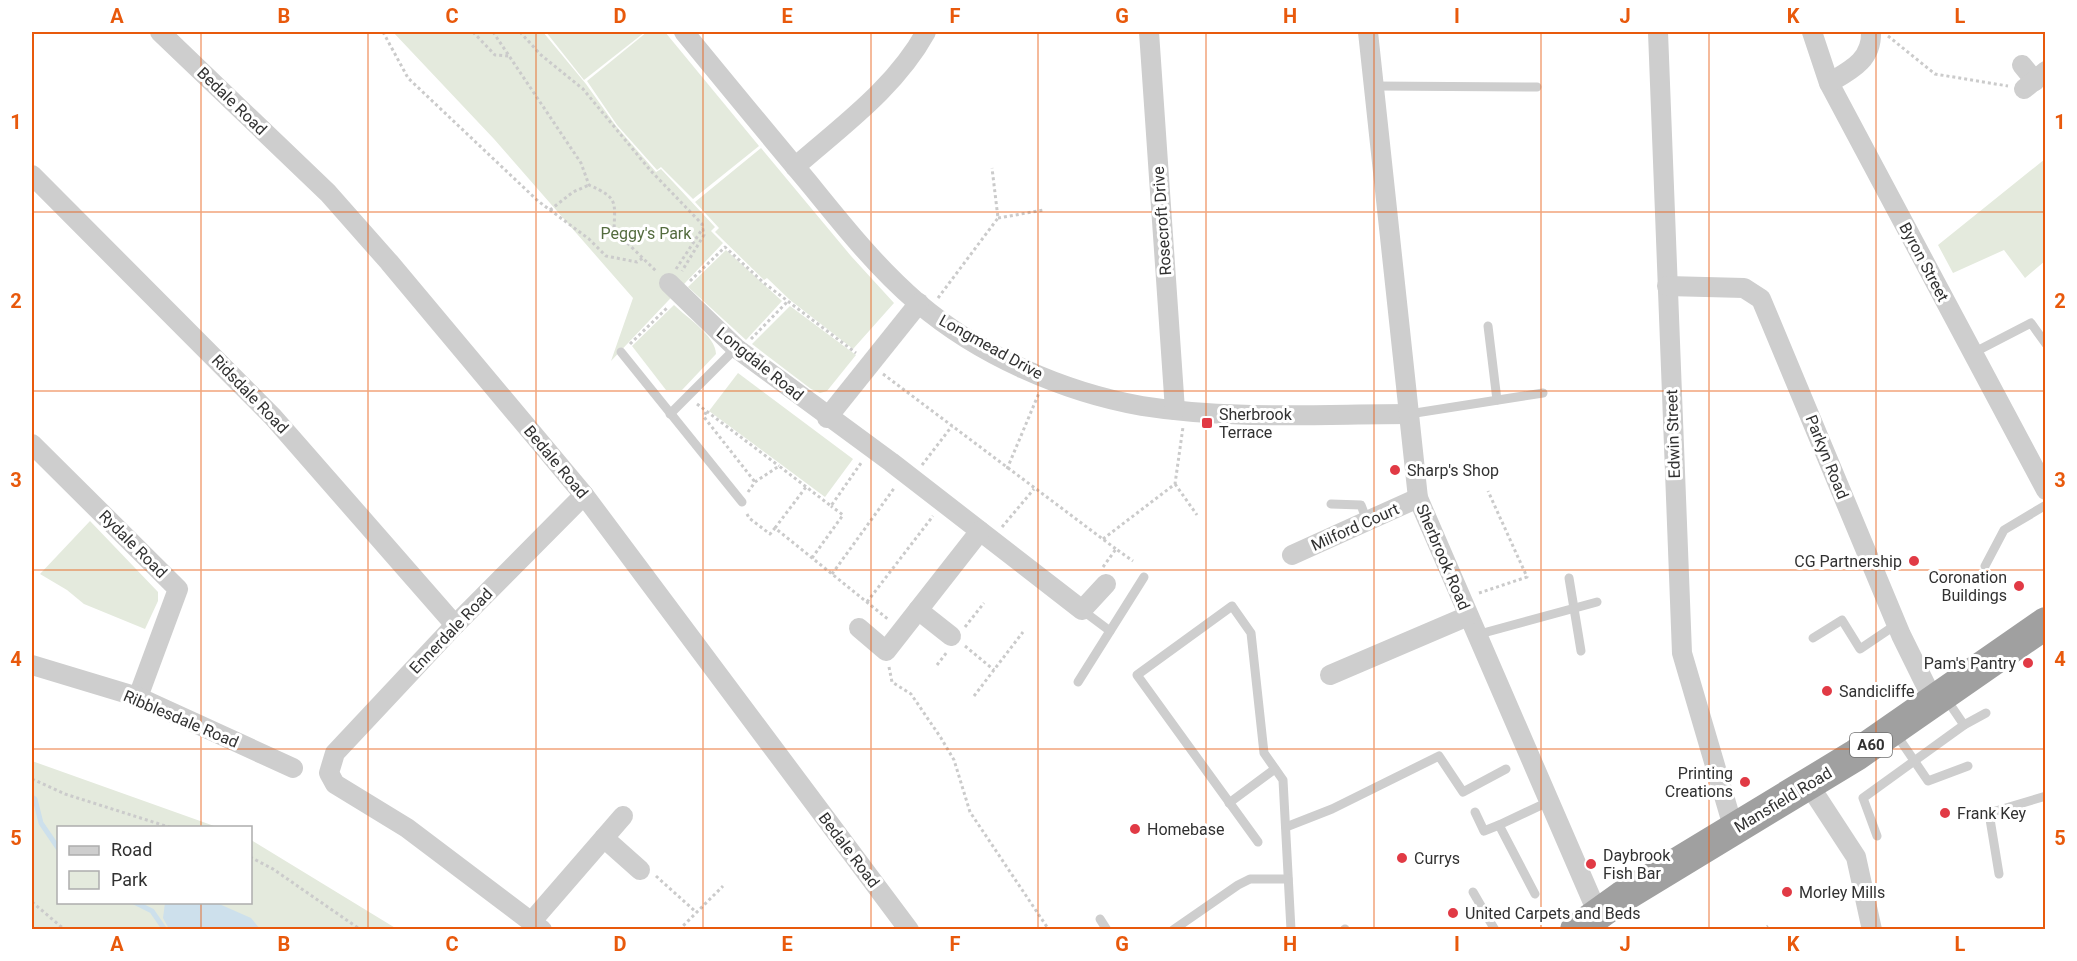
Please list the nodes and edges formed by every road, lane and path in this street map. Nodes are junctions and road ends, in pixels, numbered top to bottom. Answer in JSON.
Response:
{"nodes":[{"id":1,"x":160,"y":32,"type":"edge"},
{"id":2,"x":383,"y":32,"type":"edge"},
{"id":3,"x":473,"y":32,"type":"edge"},
{"id":4,"x":492,"y":32,"type":"edge"},
{"id":5,"x":520,"y":32,"type":"edge"},
{"id":6,"x":684,"y":32,"type":"edge"},
{"id":7,"x":927,"y":32,"type":"edge"},
{"id":8,"x":1149,"y":32,"type":"edge"},
{"id":9,"x":1368,"y":32,"type":"edge"},
{"id":10,"x":1658,"y":32,"type":"edge"},
{"id":11,"x":1812,"y":32,"type":"edge"},
{"id":12,"x":1870,"y":32,"type":"edge"},
{"id":13,"x":1887,"y":32,"type":"edge"},
{"id":14,"x":509,"y":56,"type":"junction"},
{"id":15,"x":2022,"y":65,"type":"dead end"},
{"id":16,"x":2035,"y":80,"type":"edge"},
{"id":17,"x":1829,"y":83,"type":"junction"},
{"id":18,"x":1374,"y":86,"type":"junction"},
{"id":19,"x":1537,"y":87,"type":"dead end"},
{"id":20,"x":795,"y":167,"type":"junction"},
{"id":21,"x":992,"y":168,"type":"dead end"},
{"id":22,"x":32,"y":175,"type":"edge"},
{"id":23,"x":589,"y":185,"type":"junction"},
{"id":24,"x":550,"y":210,"type":"junction"},
{"id":25,"x":1044,"y":210,"type":"dead end"},
{"id":26,"x":998,"y":218,"type":"junction"},
{"id":27,"x":703,"y":228,"type":"junction"},
{"id":28,"x":677,"y":283,"type":"junction"},
{"id":29,"x":1667,"y":286,"type":"junction"},
{"id":30,"x":788,"y":302,"type":"junction"},
{"id":31,"x":924,"y":307,"type":"junction"},
{"id":32,"x":1488,"y":326,"type":"dead end"},
{"id":33,"x":2046,"y":344,"type":"edge"},
{"id":34,"x":738,"y":350,"type":"junction"},
{"id":35,"x":621,"y":352,"type":"joint"},
{"id":36,"x":1973,"y":353,"type":"junction"},
{"id":37,"x":869,"y":363,"type":"junction"},
{"id":38,"x":1045,"y":378,"type":"junction"},
{"id":39,"x":1543,"y":393,"type":"dead end"},
{"id":40,"x":688,"y":398,"type":"junction"},
{"id":41,"x":1497,"y":399,"type":"junction"},
{"id":42,"x":1180,"y":410,"type":"junction"},
{"id":43,"x":706,"y":412,"type":"junction"},
{"id":44,"x":670,"y":414,"type":"junction"},
{"id":45,"x":1409,"y":414,"type":"junction"},
{"id":46,"x":827,"y":418,"type":"junction"},
{"id":47,"x":952,"y":426,"type":"junction"},
{"id":48,"x":32,"y":444,"type":"edge"},
{"id":49,"x":871,"y":449,"type":"junction"},
{"id":50,"x":779,"y":466,"type":"junction"},
{"id":51,"x":1007,"y":469,"type":"junction"},
{"id":52,"x":909,"y":476,"type":"junction"},
{"id":53,"x":755,"y":482,"type":"junction"},
{"id":54,"x":1175,"y":484,"type":"junction"},
{"id":55,"x":806,"y":487,"type":"junction"},
{"id":56,"x":1034,"y":489,"type":"junction"},
{"id":57,"x":2045,"y":490,"type":"edge"},
{"id":58,"x":1488,"y":491,"type":"dead end"},
{"id":59,"x":584,"y":495,"type":"junction"},
{"id":60,"x":1418,"y":498,"type":"junction"},
{"id":61,"x":742,"y":502,"type":"junction"},
{"id":62,"x":943,"y":502,"type":"junction"},
{"id":63,"x":1331,"y":504,"type":"dead end"},
{"id":64,"x":2046,"y":505,"type":"edge"},
{"id":65,"x":831,"y":506,"type":"junction"},
{"id":66,"x":1197,"y":515,"type":"dead end"},
{"id":67,"x":1367,"y":521,"type":"junction"},
{"id":68,"x":775,"y":528,"type":"junction"},
{"id":69,"x":986,"y":536,"type":"junction"},
{"id":70,"x":1103,"y":539,"type":"junction"},
{"id":71,"x":1116,"y":549,"type":"dead end"},
{"id":72,"x":1292,"y":555,"type":"dead end"},
{"id":73,"x":812,"y":558,"type":"junction"},
{"id":74,"x":1985,"y":566,"type":"dead end"},
{"id":75,"x":832,"y":574,"type":"junction"},
{"id":76,"x":1144,"y":577,"type":"dead end"},
{"id":77,"x":1569,"y":578,"type":"dead end"},
{"id":78,"x":1106,"y":584,"type":"dead end"},
{"id":79,"x":867,"y":602,"type":"junction"},
{"id":80,"x":1597,"y":602,"type":"dead end"},
{"id":81,"x":1464,"y":608,"type":"junction"},
{"id":82,"x":1574,"y":608,"type":"junction"},
{"id":83,"x":918,"y":610,"type":"junction"},
{"id":84,"x":1083,"y":610,"type":"junction"},
{"id":85,"x":1897,"y":624,"type":"junction"},
{"id":86,"x":455,"y":625,"type":"junction"},
{"id":87,"x":859,"y":628,"type":"dead end"},
{"id":88,"x":902,"y":630,"type":"junction"},
{"id":89,"x":1110,"y":631,"type":"junction"},
{"id":90,"x":1023,"y":632,"type":"dead end"},
{"id":91,"x":1476,"y":635,"type":"junction"},
{"id":92,"x":2042,"y":635,"type":"edge"},
{"id":93,"x":951,"y":636,"type":"joint"},
{"id":94,"x":1813,"y":638,"type":"dead end"},
{"id":95,"x":886,"y":651,"type":"junction"},
{"id":96,"x":1581,"y":651,"type":"dead end"},
{"id":97,"x":32,"y":665,"type":"edge"},
{"id":98,"x":994,"y":670,"type":"junction"},
{"id":99,"x":1330,"y":675,"type":"dead end"},
{"id":100,"x":1078,"y":682,"type":"dead end"},
{"id":101,"x":974,"y":696,"type":"dead end"},
{"id":102,"x":138,"y":698,"type":"junction"},
{"id":103,"x":1939,"y":699,"type":"junction"},
{"id":104,"x":1986,"y":713,"type":"dead end"},
{"id":105,"x":1964,"y":725,"type":"junction"},
{"id":106,"x":1893,"y":729,"type":"junction"},
{"id":107,"x":1915,"y":761,"type":"junction"},
{"id":108,"x":1968,"y":766,"type":"dead end"},
{"id":109,"x":293,"y":768,"type":"dead end"},
{"id":110,"x":1506,"y":769,"type":"dead end"},
{"id":111,"x":1275,"y":770,"type":"junction"},
{"id":112,"x":32,"y":779,"type":"edge"},
{"id":113,"x":1809,"y":785,"type":"junction"},
{"id":114,"x":2046,"y":796,"type":"edge"},
{"id":115,"x":1548,"y":802,"type":"junction"},
{"id":116,"x":1229,"y":803,"type":"junction"},
{"id":117,"x":1475,"y":812,"type":"dead end"},
{"id":118,"x":623,"y":816,"type":"dead end"},
{"id":119,"x":1499,"y":825,"type":"junction"},
{"id":120,"x":166,"y":826,"type":"edge"},
{"id":121,"x":1286,"y":827,"type":"junction"},
{"id":122,"x":1734,"y":830,"type":"junction"},
{"id":123,"x":1877,"y":836,"type":"dead end"},
{"id":124,"x":604,"y":838,"type":"junction"},
{"id":125,"x":1257,"y":842,"type":"dead end"},
{"id":126,"x":252,"y":858,"type":"edge"},
{"id":127,"x":639,"y":870,"type":"joint"},
{"id":128,"x":1999,"y":874,"type":"dead end"},
{"id":129,"x":1288,"y":879,"type":"junction"},
{"id":130,"x":723,"y":886,"type":"dead end"},
{"id":131,"x":1473,"y":892,"type":"dead end"},
{"id":132,"x":1535,"y":894,"type":"dead end"},
{"id":133,"x":32,"y":902,"type":"edge"},
{"id":134,"x":696,"y":912,"type":"junction"},
{"id":135,"x":1100,"y":919,"type":"dead end"},
{"id":136,"x":1587,"y":922,"type":"edge"},
{"id":137,"x":537,"y":925,"type":"edge"},
{"id":138,"x":1768,"y":926,"type":"dead end"},
{"id":139,"x":65,"y":930,"type":"edge"},
{"id":140,"x":361,"y":930,"type":"edge"},
{"id":141,"x":679,"y":930,"type":"edge"},
{"id":142,"x":909,"y":930,"type":"edge"},
{"id":143,"x":1049,"y":930,"type":"edge"},
{"id":144,"x":1107,"y":930,"type":"edge"},
{"id":145,"x":1173,"y":930,"type":"edge"},
{"id":146,"x":1291,"y":930,"type":"edge"},
{"id":147,"x":1495,"y":930,"type":"edge"},
{"id":148,"x":1762,"y":930,"type":"edge"},
{"id":149,"x":1872,"y":930,"type":"edge"}],
"edges":[{"from":1,"to":59,"type":"street","name":"Bedale Road"},
{"from":2,"to":24,"type":"path"},
{"from":3,"to":14,"type":"path"},
{"from":4,"to":14,"type":"path"},
{"from":5,"to":27,"type":"path"},
{"from":6,"to":20,"type":"street","name":"Longmead Drive"},
{"from":7,"to":20,"type":"street"},
{"from":8,"to":42,"type":"street","name":"Rosecroft Drive"},
{"from":9,"to":18,"type":"street","name":"Sherbrook Road"},
{"from":10,"to":29,"type":"street","name":"Edwin Street"},
{"from":11,"to":17,"type":"street","name":"Byron Street"},
{"from":12,"to":17,"type":"street"},
{"from":13,"to":16,"type":"path"},
{"from":14,"to":23,"type":"path"},
{"from":15,"to":16,"type":"street"},
{"from":17,"to":36,"type":"street","name":"Byron Street"},
{"from":18,"to":19,"type":"lane"},
{"from":18,"to":45,"type":"street","name":"Sherbrook Road"},
{"from":20,"to":31,"type":"street","name":"Longmead Drive"},
{"from":21,"to":26,"type":"path"},
{"from":22,"to":86,"type":"street","name":"Ridsdale Road"},
{"from":23,"to":24,"type":"path"},
{"from":23,"to":24,"type":"path"},
{"from":25,"to":26,"type":"path"},
{"from":26,"to":31,"type":"path"},
{"from":27,"to":28,"type":"path"},
{"from":27,"to":28,"type":"path"},
{"from":28,"to":30,"type":"path"},
{"from":28,"to":34,"type":"street","name":"Longdale Road"},
{"from":28,"to":35,"type":"path"},
{"from":29,"to":85,"type":"street","name":"Parkyn Road"},
{"from":29,"to":122,"type":"street","name":"Edwin Street"},
{"from":30,"to":34,"type":"path"},
{"from":30,"to":37,"type":"path"},
{"from":31,"to":37,"type":"street"},
{"from":31,"to":38,"type":"street","name":"Longmead Drive"},
{"from":32,"to":41,"type":"lane"},
{"from":33,"to":36,"type":"lane"},
{"from":34,"to":40,"type":"lane"},
{"from":34,"to":46,"type":"street","name":"Longdale Road"},
{"from":35,"to":44,"type":"lane"},
{"from":36,"to":57,"type":"street","name":"Byron Street"},
{"from":37,"to":46,"type":"street"},
{"from":37,"to":47,"type":"path"},
{"from":38,"to":42,"type":"street","name":"Longmead Drive"},
{"from":38,"to":51,"type":"path"},
{"from":39,"to":41,"type":"lane"},
{"from":40,"to":43,"type":"path"},
{"from":40,"to":44,"type":"lane"},
{"from":41,"to":45,"type":"lane"},
{"from":42,"to":45,"type":"street","name":"Longmead Drive"},
{"from":42,"to":54,"type":"path"},
{"from":43,"to":50,"type":"path"},
{"from":43,"to":53,"type":"path"},
{"from":44,"to":61,"type":"lane"},
{"from":45,"to":60,"type":"street","name":"Sherbrook Road"},
{"from":46,"to":49,"type":"street","name":"Longdale Road"},
{"from":47,"to":51,"type":"path"},
{"from":47,"to":52,"type":"path"},
{"from":48,"to":102,"type":"street","name":"Rydale Road"},
{"from":49,"to":52,"type":"street","name":"Longdale Road"},
{"from":49,"to":65,"type":"path"},
{"from":50,"to":53,"type":"path"},
{"from":50,"to":55,"type":"path"},
{"from":51,"to":56,"type":"path"},
{"from":52,"to":62,"type":"street","name":"Longdale Road"},
{"from":52,"to":75,"type":"path"},
{"from":53,"to":61,"type":"path"},
{"from":54,"to":66,"type":"path"},
{"from":54,"to":70,"type":"path"},
{"from":55,"to":65,"type":"path"},
{"from":55,"to":68,"type":"path"},
{"from":56,"to":69,"type":"path"},
{"from":56,"to":70,"type":"path"},
{"from":58,"to":81,"type":"path"},
{"from":59,"to":86,"type":"street","name":"Ennerdale Road"},
{"from":59,"to":142,"type":"street","name":"Bedale Road"},
{"from":60,"to":67,"type":"street","name":"Milford Court"},
{"from":60,"to":81,"type":"street","name":"Sherbrook Road"},
{"from":61,"to":68,"type":"path"},
{"from":62,"to":69,"type":"street","name":"Longdale Road"},
{"from":62,"to":79,"type":"path"},
{"from":63,"to":67,"type":"lane"},
{"from":64,"to":74,"type":"lane"},
{"from":65,"to":73,"type":"path"},
{"from":67,"to":72,"type":"street","name":"Milford Court"},
{"from":68,"to":73,"type":"path"},
{"from":69,"to":83,"type":"street"},
{"from":69,"to":84,"type":"street","name":"Longdale Road"},
{"from":70,"to":71,"type":"path"},
{"from":73,"to":75,"type":"path"},
{"from":75,"to":79,"type":"path"},
{"from":76,"to":89,"type":"lane"},
{"from":77,"to":82,"type":"lane"},
{"from":78,"to":84,"type":"street"},
{"from":79,"to":88,"type":"path"},
{"from":80,"to":82,"type":"lane"},
{"from":81,"to":91,"type":"street","name":"Sherbrook Road"},
{"from":81,"to":99,"type":"street"},
{"from":82,"to":91,"type":"lane"},
{"from":82,"to":96,"type":"lane"},
{"from":83,"to":88,"type":"street"},
{"from":83,"to":93,"type":"street"},
{"from":84,"to":89,"type":"lane"},
{"from":85,"to":94,"type":"lane"},
{"from":85,"to":103,"type":"street","name":"Parkyn Road"},
{"from":86,"to":137,"type":"street","name":"Ennerdale Road"},
{"from":87,"to":95,"type":"street"},
{"from":88,"to":95,"type":"street"},
{"from":89,"to":100,"type":"lane"},
{"from":90,"to":98,"type":"path"},
{"from":91,"to":115,"type":"street","name":"Sherbrook Road"},
{"from":92,"to":103,"type":"highway","name":"Mansfield Road","number":"A60"},
{"from":93,"to":98,"type":"path"},
{"from":95,"to":143,"type":"path"},
{"from":97,"to":102,"type":"street","name":"Ribblesdale Road"},
{"from":98,"to":101,"type":"path"},
{"from":102,"to":109,"type":"street","name":"Ribblesdale Road"},
{"from":103,"to":105,"type":"lane"},
{"from":103,"to":106,"type":"highway","name":"Mansfield Road","number":"A60"},
{"from":104,"to":105,"type":"lane"},
{"from":105,"to":107,"type":"lane"},
{"from":106,"to":107,"type":"lane"},
{"from":106,"to":113,"type":"highway","name":"Mansfield Road","number":"A60"},
{"from":107,"to":108,"type":"lane"},
{"from":107,"to":123,"type":"lane"},
{"from":110,"to":121,"type":"lane"},
{"from":111,"to":116,"type":"lane"},
{"from":111,"to":116,"type":"lane"},
{"from":111,"to":121,"type":"lane"},
{"from":112,"to":120,"type":"path"},
{"from":113,"to":122,"type":"highway","name":"Mansfield Road","number":"A60"},
{"from":113,"to":149,"type":"street"},
{"from":114,"to":128,"type":"lane"},
{"from":115,"to":119,"type":"lane"},
{"from":115,"to":136,"type":"street","name":"Sherbrook Road"},
{"from":116,"to":125,"type":"lane"},
{"from":117,"to":119,"type":"lane"},
{"from":118,"to":124,"type":"street"},
{"from":119,"to":132,"type":"lane"},
{"from":121,"to":129,"type":"lane"},
{"from":122,"to":136,"type":"highway","name":"Mansfield Road","number":"A60"},
{"from":124,"to":127,"type":"street"},
{"from":124,"to":137,"type":"street"},
{"from":126,"to":140,"type":"path"},
{"from":127,"to":134,"type":"path"},
{"from":129,"to":145,"type":"lane"},
{"from":129,"to":146,"type":"lane"},
{"from":130,"to":134,"type":"path"},
{"from":131,"to":147,"type":"lane"},
{"from":133,"to":139,"type":"path"},
{"from":134,"to":141,"type":"path"},
{"from":135,"to":144,"type":"lane"},
{"from":138,"to":148,"type":"path"}]}
